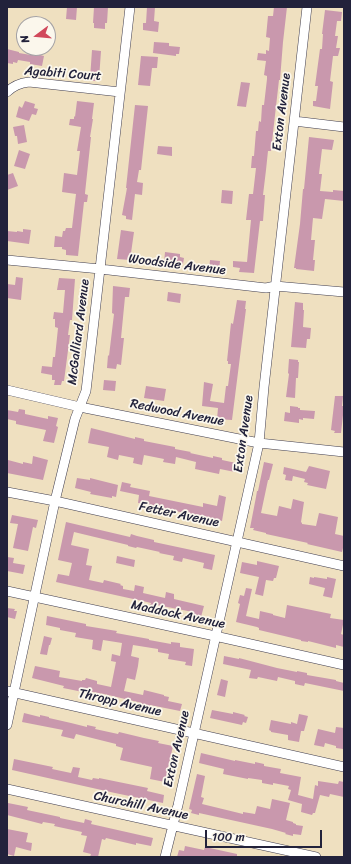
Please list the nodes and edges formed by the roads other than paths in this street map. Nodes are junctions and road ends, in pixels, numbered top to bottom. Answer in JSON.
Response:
{"nodes":[{"id":1,"x":130,"y":7,"type":"edge"},
{"id":2,"x":307,"y":7,"type":"edge"},
{"id":3,"x":7,"y":92,"type":"edge"},
{"id":4,"x":120,"y":92,"type":"junction"},
{"id":5,"x":294,"y":121,"type":"junction"},
{"id":6,"x":344,"y":127,"type":"edge"},
{"id":7,"x":7,"y":260,"type":"edge"},
{"id":8,"x":100,"y":269,"type":"junction"},
{"id":9,"x":275,"y":286,"type":"junction"},
{"id":10,"x":344,"y":292,"type":"edge"},
{"id":11,"x":7,"y":390,"type":"edge"},
{"id":12,"x":80,"y":406,"type":"junction"},
{"id":13,"x":259,"y":443,"type":"junction"},
{"id":14,"x":344,"y":452,"type":"edge"},
{"id":15,"x":7,"y":492,"type":"edge"},
{"id":16,"x":55,"y":501,"type":"junction"},
{"id":17,"x":237,"y":541,"type":"junction"},
{"id":18,"x":344,"y":566,"type":"edge"},
{"id":19,"x":7,"y":591,"type":"edge"},
{"id":20,"x":35,"y":597,"type":"junction"},
{"id":21,"x":215,"y":636,"type":"junction"},
{"id":22,"x":344,"y":665,"type":"edge"},
{"id":23,"x":11,"y":692,"type":"edge"},
{"id":24,"x":7,"y":725,"type":"edge"},
{"id":25,"x":194,"y":733,"type":"junction"},
{"id":26,"x":344,"y":767,"type":"edge"},
{"id":27,"x":7,"y":789,"type":"edge"},
{"id":28,"x":172,"y":826,"type":"junction"},
{"id":29,"x":165,"y":857,"type":"edge"},
{"id":30,"x":316,"y":857,"type":"edge"}],
"edges":[{"from":1,"to":4,"type":"street","name":"McGalliard Avenue"},
{"from":2,"to":5,"type":"street","name":"Exton Avenue"},
{"from":3,"to":4,"type":"street","name":"Agabiti Court"},
{"from":4,"to":8,"type":"street","name":"McGalliard Avenue"},
{"from":5,"to":6,"type":"street"},
{"from":5,"to":9,"type":"street","name":"Exton Avenue"},
{"from":7,"to":8,"type":"street","name":"Woodside Avenue"},
{"from":8,"to":9,"type":"street","name":"Woodside Avenue"},
{"from":8,"to":12,"type":"street","name":"McGalliard Avenue"},
{"from":9,"to":10,"type":"street","name":"Woodside Avenue"},
{"from":9,"to":13,"type":"street","name":"Exton Avenue"},
{"from":11,"to":12,"type":"street","name":"Redwood Avenue"},
{"from":12,"to":13,"type":"street","name":"Redwood Avenue"},
{"from":12,"to":16,"type":"street","name":"McGalliard Avenue"},
{"from":13,"to":14,"type":"street","name":"Redwood Avenue"},
{"from":13,"to":17,"type":"street","name":"Exton Avenue"},
{"from":15,"to":16,"type":"street","name":"Fetter Avenue"},
{"from":16,"to":17,"type":"street","name":"Fetter Avenue"},
{"from":16,"to":20,"type":"street","name":"McGalliard Avenue"},
{"from":17,"to":18,"type":"street","name":"Fetter Avenue"},
{"from":17,"to":21,"type":"street","name":"Exton Avenue"},
{"from":19,"to":20,"type":"street","name":"Maddock Avenue"},
{"from":20,"to":21,"type":"street","name":"Maddock Avenue"},
{"from":20,"to":23,"type":"street","name":"McGalliard Avenue"},
{"from":21,"to":22,"type":"street","name":"Maddock Avenue"},
{"from":21,"to":25,"type":"street","name":"Exton Avenue"},
{"from":23,"to":24,"type":"street","name":"McGalliard Avenue"},
{"from":23,"to":25,"type":"street","name":"Thropp Avenue"},
{"from":25,"to":26,"type":"street","name":"Thropp Avenue"},
{"from":25,"to":28,"type":"street","name":"Exton Avenue"},
{"from":27,"to":28,"type":"street","name":"Churchill Avenue"},
{"from":28,"to":29,"type":"street","name":"Exton Avenue"},
{"from":28,"to":30,"type":"street","name":"Churchill Avenue"}]}
